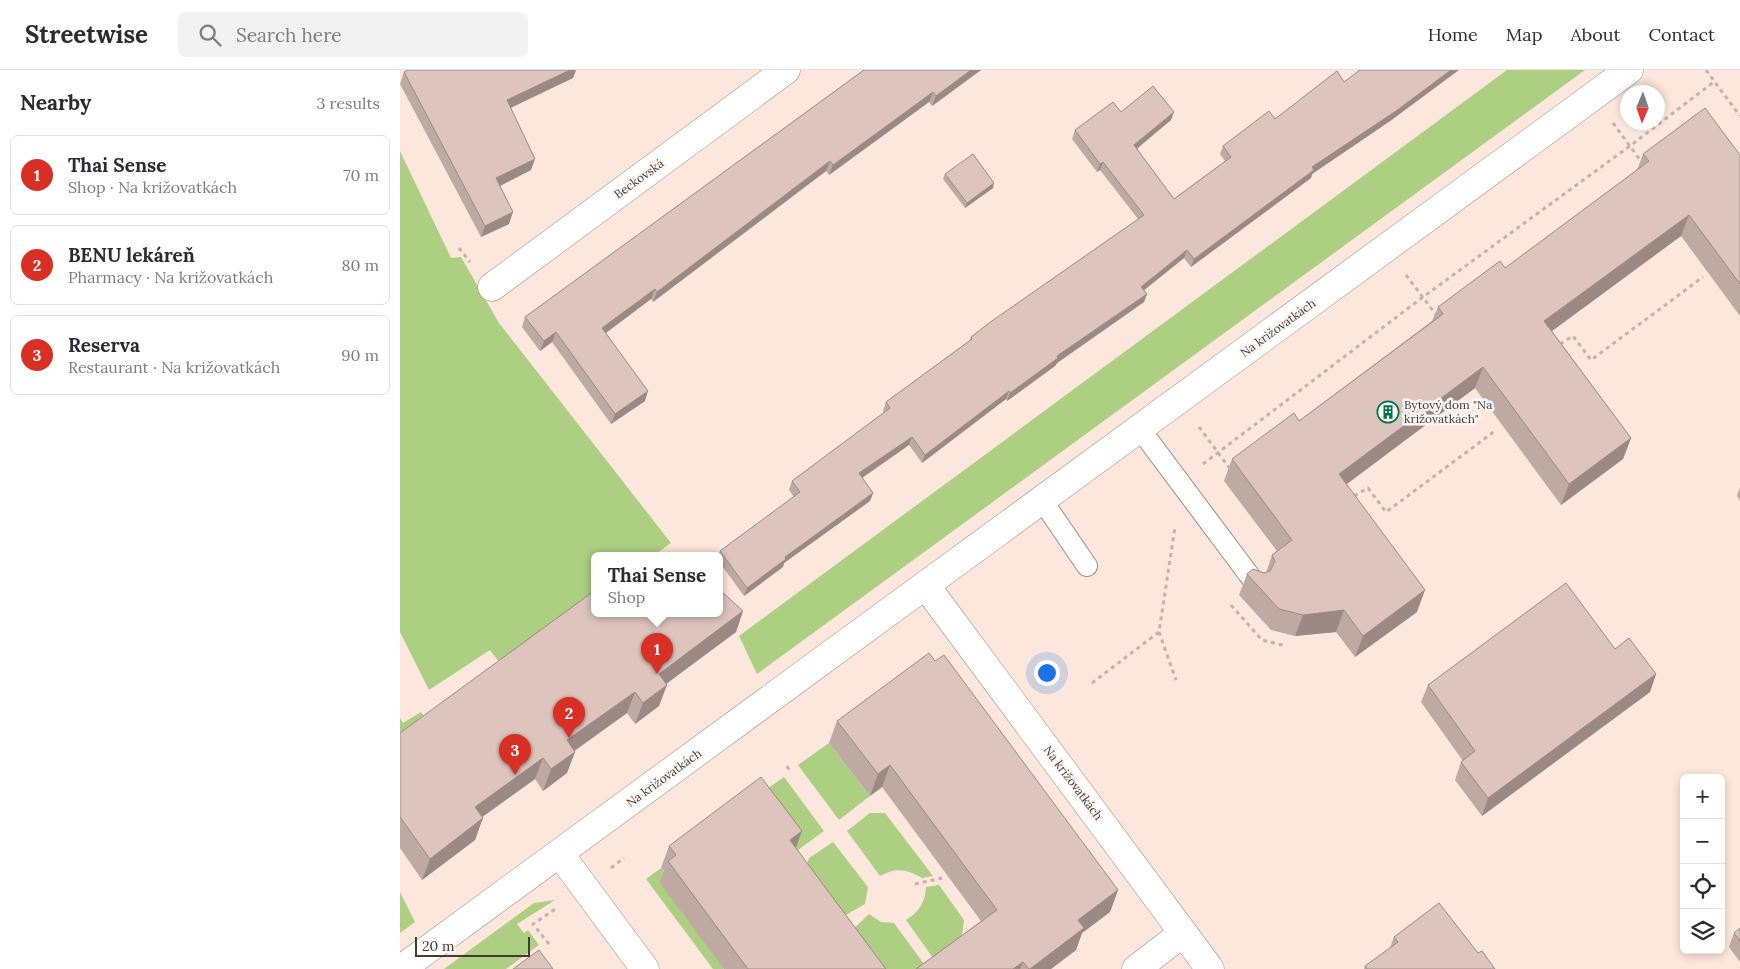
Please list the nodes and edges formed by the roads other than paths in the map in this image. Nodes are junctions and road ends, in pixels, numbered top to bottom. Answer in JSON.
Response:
{"nodes":[{"id":1,"x":786,"y":70,"type":"edge"},
{"id":2,"x":1629,"y":70,"type":"edge"},
{"id":3,"x":492,"y":287,"type":"dead end"},
{"id":4,"x":1140,"y":429,"type":"junction"},
{"id":5,"x":1042,"y":500,"type":"junction"},
{"id":6,"x":1087,"y":566,"type":"dead end"},
{"id":7,"x":1255,"y":583,"type":"edge"},
{"id":8,"x":926,"y":586,"type":"junction"},
{"id":9,"x":560,"y":854,"type":"junction"},
{"id":10,"x":1184,"y":933,"type":"junction"},
{"id":11,"x":401,"y":969,"type":"edge"},
{"id":12,"x":645,"y":969,"type":"edge"},
{"id":13,"x":1136,"y":969,"type":"edge"},
{"id":14,"x":1210,"y":969,"type":"edge"}],
"edges":[{"from":1,"to":3,"type":"street","name":"Beckovská"},
{"from":2,"to":4,"type":"street","name":"Na križovatkách"},
{"from":4,"to":5,"type":"street","name":"Na križovatkách"},
{"from":4,"to":7,"type":"lane"},
{"from":5,"to":6,"type":"lane"},
{"from":5,"to":8,"type":"street","name":"Na križovatkách"},
{"from":8,"to":9,"type":"street","name":"Na križovatkách"},
{"from":8,"to":10,"type":"street","name":"Na križovatkách"},
{"from":9,"to":11,"type":"street","name":"Na križovatkách"},
{"from":9,"to":12,"type":"street"},
{"from":10,"to":13,"type":"street"},
{"from":10,"to":14,"type":"street","name":"Na križovatkách"}]}
